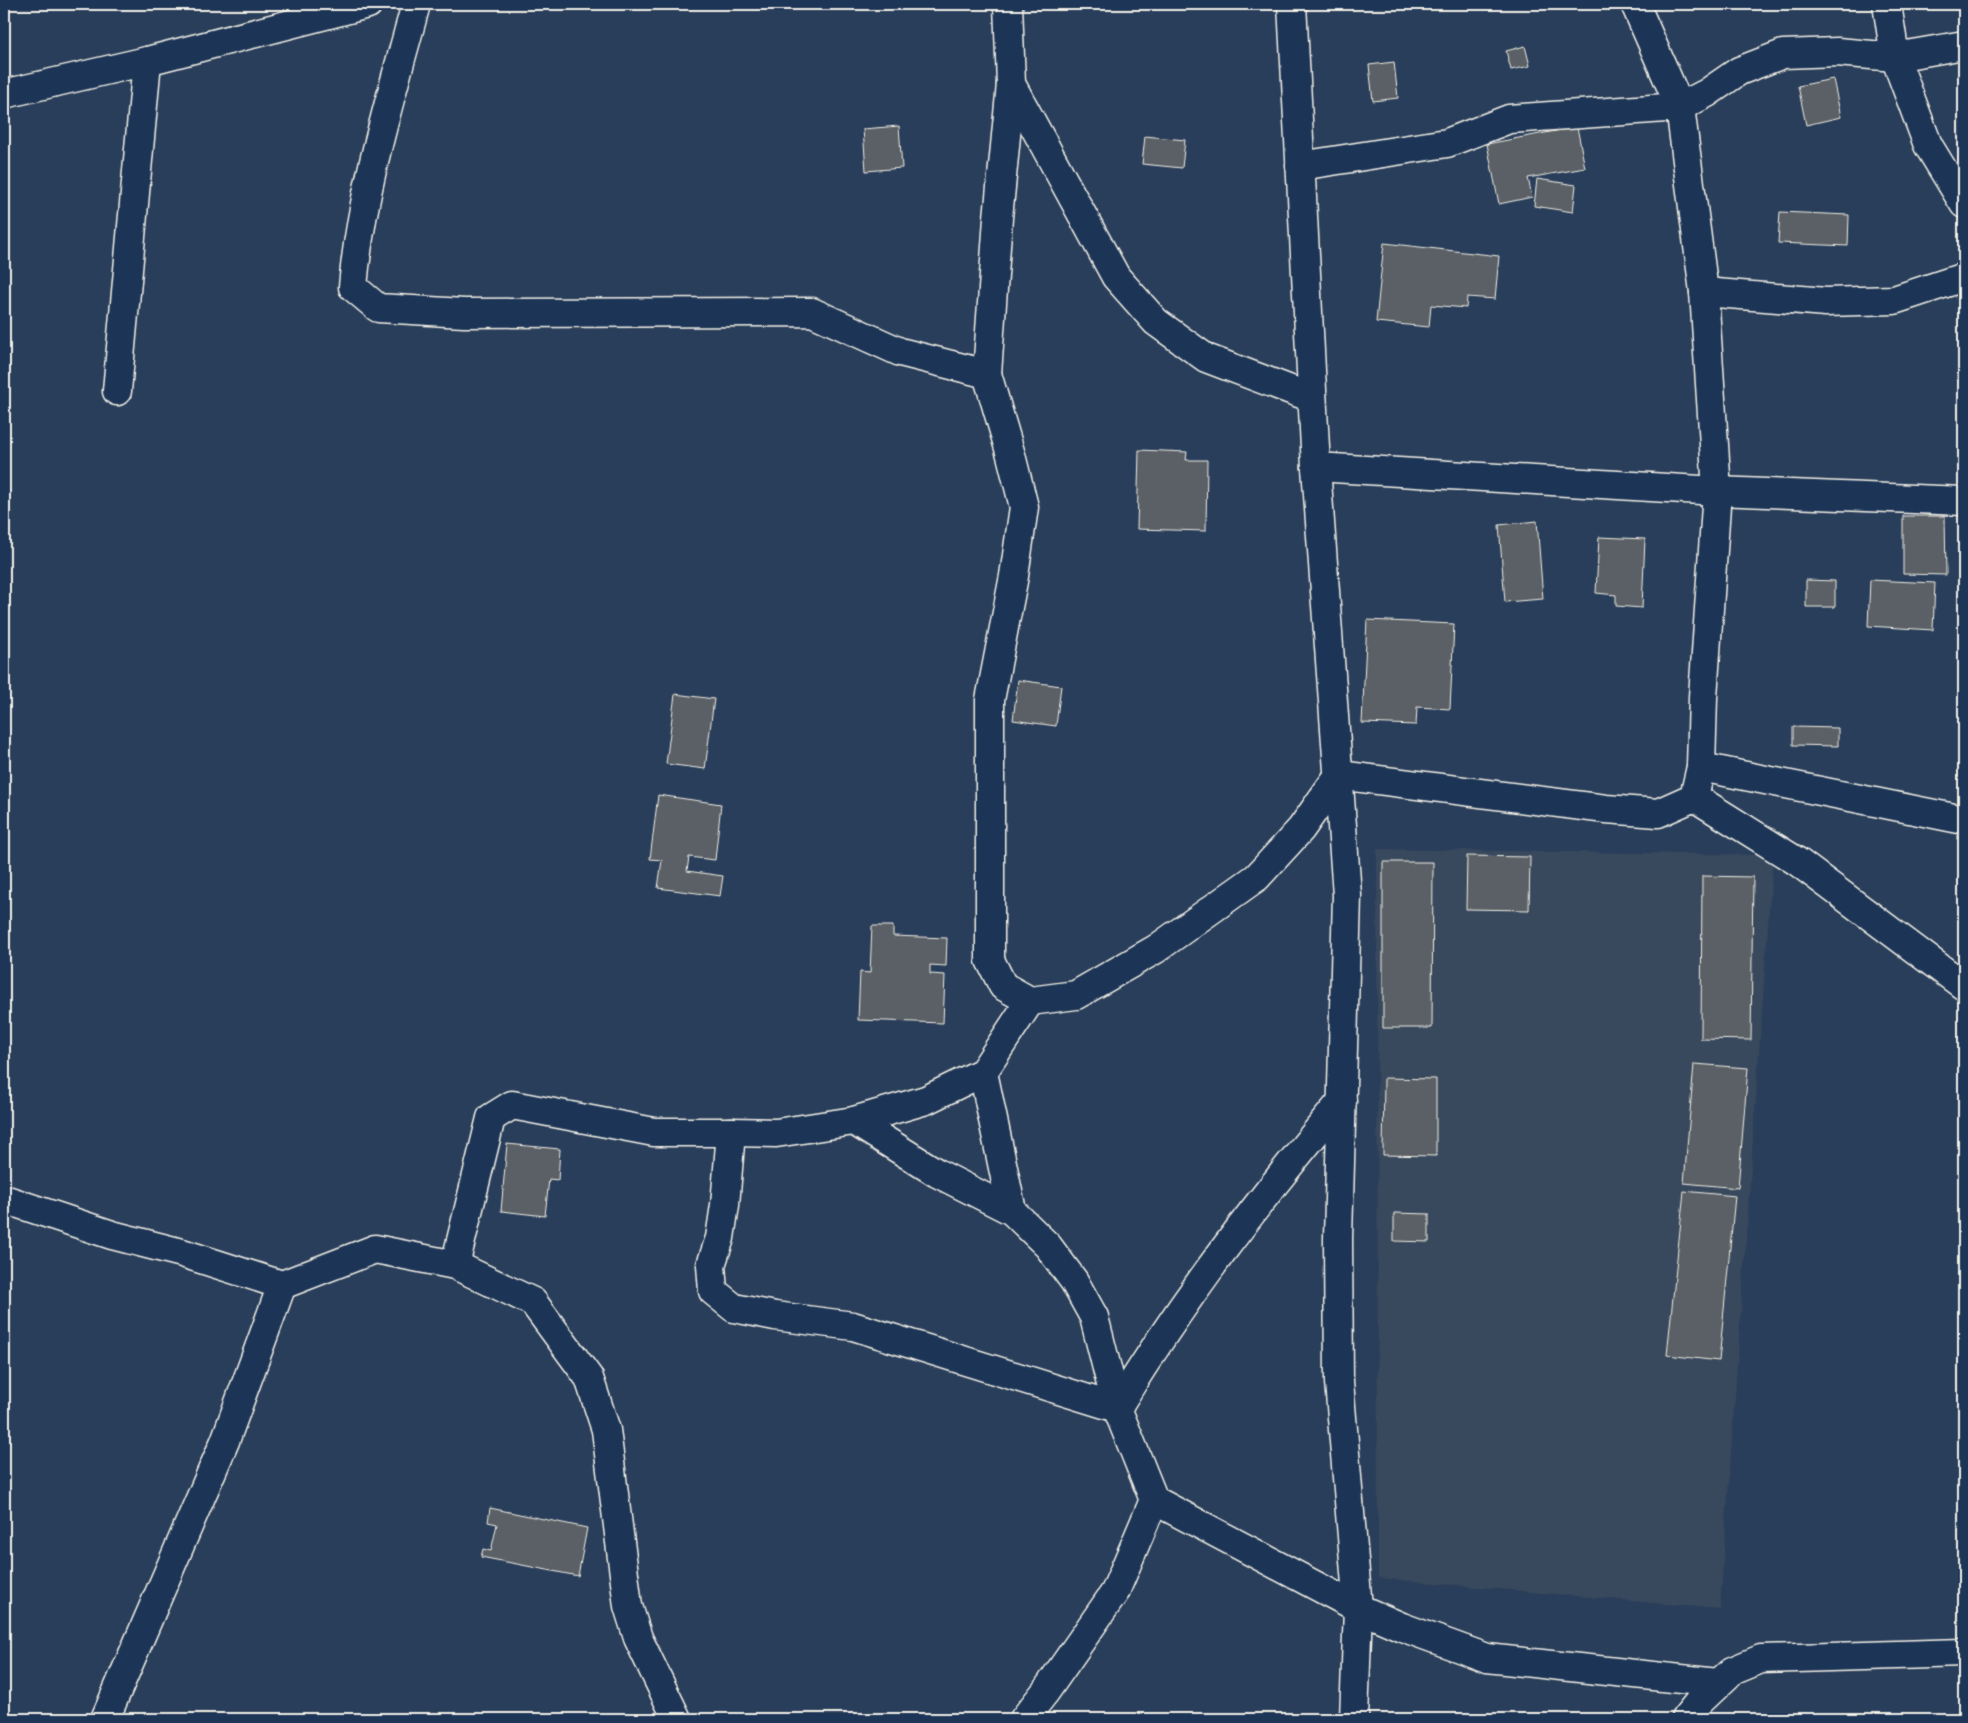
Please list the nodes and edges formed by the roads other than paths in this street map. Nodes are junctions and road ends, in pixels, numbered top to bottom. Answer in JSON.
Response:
{"nodes":[{"id":1,"x":368,"y":4,"type":"edge"},
{"id":2,"x":416,"y":4,"type":"edge"},
{"id":3,"x":1008,"y":4,"type":"edge"},
{"id":4,"x":1292,"y":4,"type":"edge"},
{"id":5,"x":1635,"y":4,"type":"edge"},
{"id":6,"x":1887,"y":4,"type":"edge"},
{"id":7,"x":1964,"y":45,"type":"edge"},
{"id":8,"x":1894,"y":57,"type":"junction"},
{"id":9,"x":147,"y":61,"type":"junction"},
{"id":10,"x":1011,"y":84,"type":"junction"},
{"id":11,"x":4,"y":94,"type":"edge"},
{"id":12,"x":1680,"y":107,"type":"junction"},
{"id":13,"x":1300,"y":166,"type":"junction"},
{"id":14,"x":1964,"y":204,"type":"edge"},
{"id":15,"x":1964,"y":277,"type":"edge"},
{"id":16,"x":1704,"y":292,"type":"junction"},
{"id":17,"x":986,"y":374,"type":"junction"},
{"id":18,"x":116,"y":391,"type":"dead end"},
{"id":19,"x":1312,"y":398,"type":"junction"},
{"id":20,"x":1316,"y":467,"type":"junction"},
{"id":21,"x":1717,"y":491,"type":"junction"},
{"id":22,"x":1964,"y":501,"type":"edge"},
{"id":23,"x":1701,"y":767,"type":"junction"},
{"id":24,"x":1339,"y":775,"type":"junction"},
{"id":25,"x":1694,"y":797,"type":"junction"},
{"id":26,"x":1964,"y":820,"type":"edge"},
{"id":27,"x":1964,"y":986,"type":"edge"},
{"id":28,"x":1030,"y":1001,"type":"junction"},
{"id":29,"x":983,"y":1072,"type":"junction"},
{"id":30,"x":1342,"y":1100,"type":"junction"},
{"id":31,"x":854,"y":1121,"type":"junction"},
{"id":32,"x":731,"y":1132,"type":"junction"},
{"id":33,"x":4,"y":1199,"type":"edge"},
{"id":34,"x":1012,"y":1211,"type":"junction"},
{"id":35,"x":455,"y":1265,"type":"junction"},
{"id":36,"x":282,"y":1286,"type":"junction"},
{"id":37,"x":1117,"y":1408,"type":"junction"},
{"id":38,"x":1154,"y":1500,"type":"junction"},
{"id":39,"x":1358,"y":1608,"type":"junction"},
{"id":40,"x":1964,"y":1653,"type":"edge"},
{"id":41,"x":1718,"y":1683,"type":"junction"},
{"id":42,"x":105,"y":1719,"type":"edge"},
{"id":43,"x":677,"y":1719,"type":"edge"},
{"id":44,"x":1024,"y":1719,"type":"edge"},
{"id":45,"x":1354,"y":1719,"type":"edge"},
{"id":46,"x":1685,"y":1719,"type":"edge"}],
"edges":[{"from":1,"to":9,"type":"street"},
{"from":2,"to":17,"type":"street"},
{"from":3,"to":10,"type":"street"},
{"from":4,"to":13,"type":"street"},
{"from":5,"to":12,"type":"street"},
{"from":6,"to":8,"type":"street"},
{"from":7,"to":8,"type":"street"},
{"from":8,"to":12,"type":"street"},
{"from":8,"to":14,"type":"street"},
{"from":9,"to":11,"type":"street"},
{"from":9,"to":18,"type":"street"},
{"from":10,"to":17,"type":"street"},
{"from":10,"to":19,"type":"street"},
{"from":12,"to":13,"type":"street"},
{"from":12,"to":16,"type":"street"},
{"from":13,"to":19,"type":"street"},
{"from":15,"to":16,"type":"street"},
{"from":16,"to":21,"type":"street"},
{"from":17,"to":28,"type":"street"},
{"from":19,"to":20,"type":"street"},
{"from":20,"to":21,"type":"street"},
{"from":20,"to":24,"type":"street"},
{"from":21,"to":22,"type":"street"},
{"from":21,"to":23,"type":"street"},
{"from":23,"to":25,"type":"street"},
{"from":23,"to":26,"type":"street"},
{"from":24,"to":25,"type":"street"},
{"from":24,"to":28,"type":"street"},
{"from":24,"to":30,"type":"street"},
{"from":25,"to":27,"type":"street"},
{"from":28,"to":29,"type":"street"},
{"from":29,"to":31,"type":"street"},
{"from":29,"to":34,"type":"street"},
{"from":30,"to":37,"type":"street"},
{"from":30,"to":39,"type":"street"},
{"from":31,"to":32,"type":"street"},
{"from":31,"to":34,"type":"street"},
{"from":32,"to":35,"type":"street"},
{"from":32,"to":37,"type":"street"},
{"from":33,"to":36,"type":"street"},
{"from":34,"to":37,"type":"street"},
{"from":35,"to":36,"type":"street"},
{"from":35,"to":43,"type":"street"},
{"from":36,"to":42,"type":"street"},
{"from":37,"to":38,"type":"street"},
{"from":38,"to":39,"type":"street"},
{"from":38,"to":44,"type":"street"},
{"from":39,"to":41,"type":"street"},
{"from":39,"to":45,"type":"street"},
{"from":40,"to":41,"type":"street"},
{"from":41,"to":46,"type":"street"}]}
